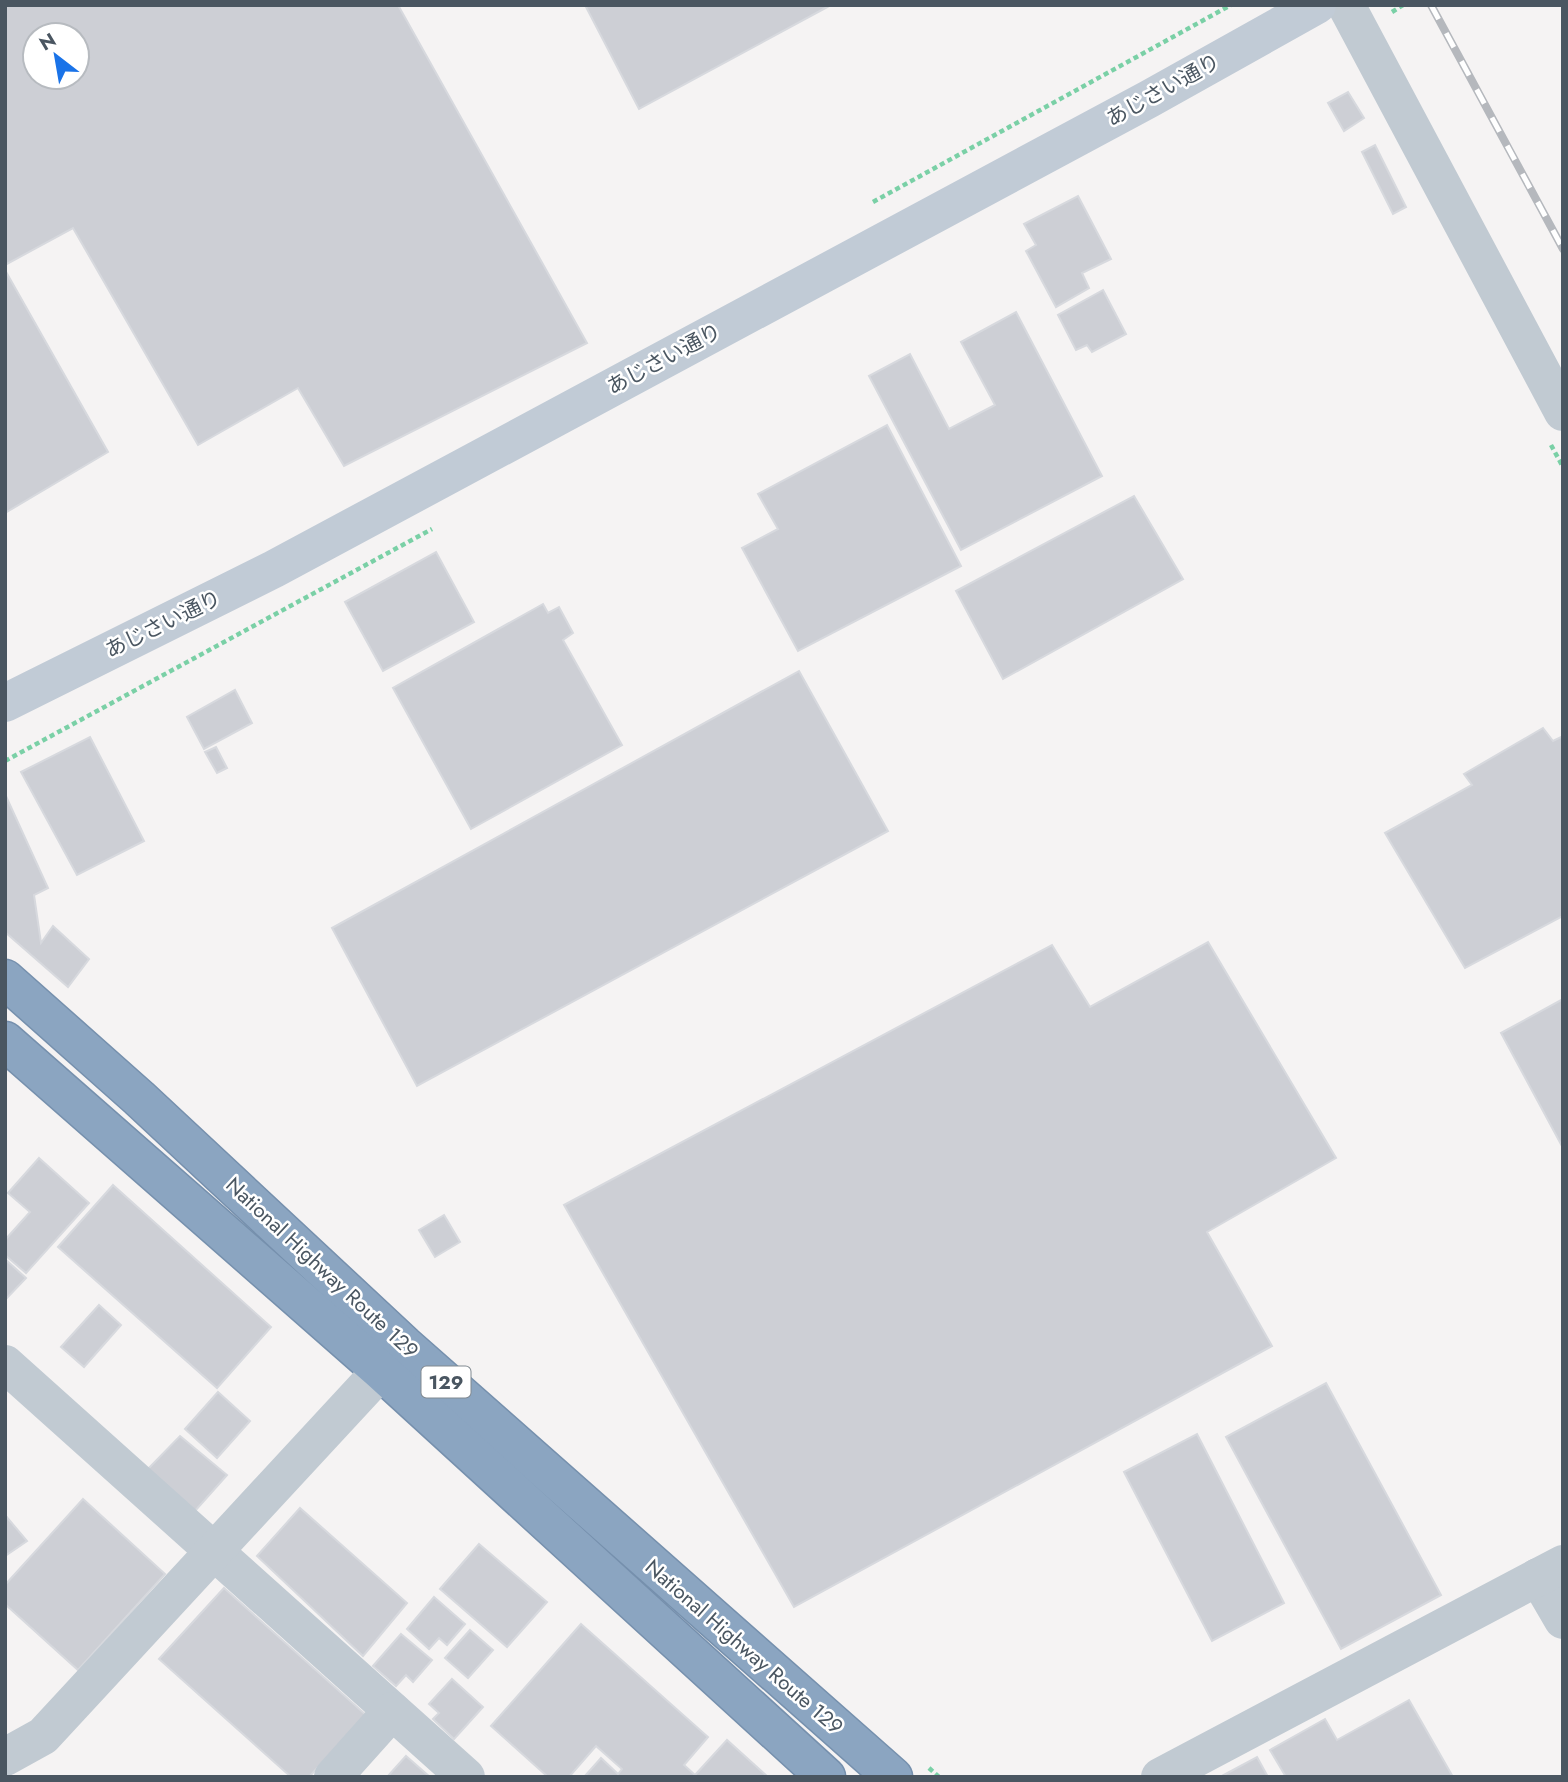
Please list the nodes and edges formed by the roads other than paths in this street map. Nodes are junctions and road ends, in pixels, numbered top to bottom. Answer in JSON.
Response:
{"nodes":[{"id":1,"x":1317,"y":5,"type":"edge"},
{"id":2,"x":1346,"y":5,"type":"edge"},
{"id":3,"x":1563,"y":412,"type":"edge"},
{"id":4,"x":5,"y":703,"type":"edge"},
{"id":5,"x":5,"y":979,"type":"edge"},
{"id":6,"x":5,"y":1041,"type":"edge"},
{"id":7,"x":392,"y":1358,"type":"junction"},
{"id":8,"x":5,"y":1364,"type":"edge"},
{"id":9,"x":214,"y":1551,"type":"junction"},
{"id":10,"x":1550,"y":1570,"type":"edge"},
{"id":11,"x":1563,"y":1620,"type":"edge"},
{"id":12,"x":392,"y":1711,"type":"junction"},
{"id":13,"x":5,"y":1757,"type":"edge"},
{"id":14,"x":333,"y":1777,"type":"edge"},
{"id":15,"x":466,"y":1777,"type":"edge"},
{"id":16,"x":826,"y":1777,"type":"edge"},
{"id":17,"x":893,"y":1777,"type":"edge"},
{"id":18,"x":1160,"y":1777,"type":"edge"}],
"edges":[{"from":1,"to":4,"type":"street","name":"あじさい通り"},
{"from":2,"to":3,"type":"street"},
{"from":5,"to":7,"type":"highway","name":"National Highway Route 129","number":"129"},
{"from":6,"to":7,"type":"highway","name":"National Highway Route 129","number":"129"},
{"from":7,"to":9,"type":"street"},
{"from":7,"to":16,"type":"highway","name":"National Highway Route 129","number":"129"},
{"from":7,"to":17,"type":"highway","name":"National Highway Route 129","number":"129"},
{"from":8,"to":9,"type":"street"},
{"from":9,"to":12,"type":"street"},
{"from":9,"to":13,"type":"street"},
{"from":10,"to":11,"type":"street"},
{"from":10,"to":18,"type":"street"},
{"from":12,"to":14,"type":"street"},
{"from":12,"to":15,"type":"street"}]}
